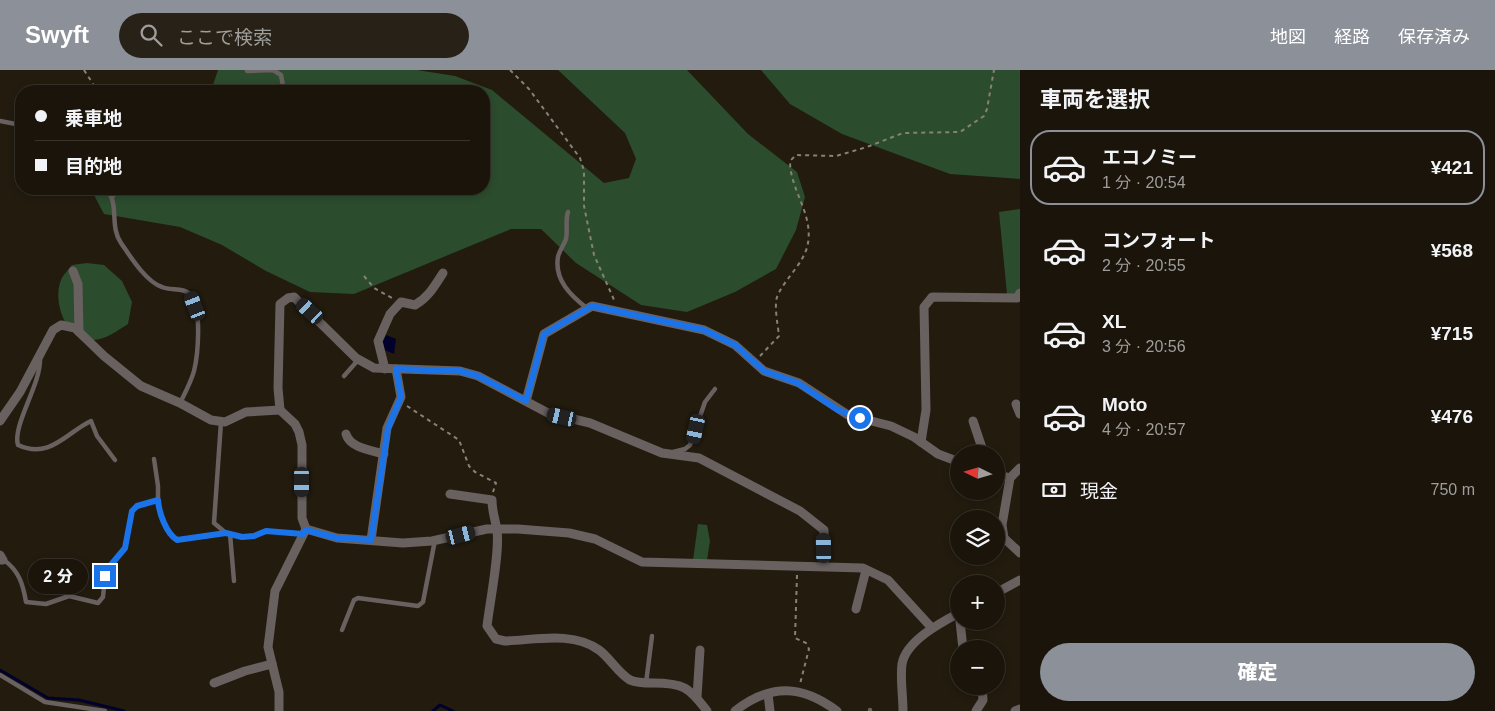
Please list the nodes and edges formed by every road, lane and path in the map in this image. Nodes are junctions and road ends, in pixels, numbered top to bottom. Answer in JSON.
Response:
{"nodes":[{"id":1,"x":84,"y":70,"type":"edge"},
{"id":2,"x":510,"y":70,"type":"edge"},
{"id":3,"x":994,"y":70,"type":"edge"},
{"id":4,"x":246,"y":72,"type":"dead end"},
{"id":5,"x":94,"y":85,"type":"edge"},
{"id":6,"x":283,"y":85,"type":"edge"},
{"id":7,"x":0,"y":121,"type":"edge"},
{"id":8,"x":15,"y":123,"type":"edge"},
{"id":9,"x":113,"y":196,"type":"edge"},
{"id":10,"x":568,"y":212,"type":"dead end"},
{"id":11,"x":72,"y":271,"type":"dead end"},
{"id":12,"x":443,"y":273,"type":"dead end"},
{"id":13,"x":364,"y":276,"type":"dead end"},
{"id":14,"x":1020,"y":293,"type":"edge"},
{"id":15,"x":401,"y":302,"type":"junction"},
{"id":16,"x":588,"y":308,"type":"junction"},
{"id":17,"x":618,"y":310,"type":"junction"},
{"id":18,"x":78,"y":332,"type":"junction"},
{"id":19,"x":40,"y":355,"type":"junction"},
{"id":20,"x":359,"y":360,"type":"junction"},
{"id":21,"x":753,"y":364,"type":"junction"},
{"id":22,"x":385,"y":368,"type":"junction"},
{"id":23,"x":396,"y":369,"type":"junction"},
{"id":24,"x":344,"y":376,"type":"dead end"},
{"id":25,"x":715,"y":389,"type":"dead end"},
{"id":26,"x":401,"y":397,"type":"junction"},
{"id":27,"x":526,"y":401,"type":"junction"},
{"id":28,"x":180,"y":403,"type":"junction"},
{"id":29,"x":1016,"y":404,"type":"dead end"},
{"id":30,"x":280,"y":410,"type":"junction"},
{"id":31,"x":1020,"y":414,"type":"edge"},
{"id":32,"x":0,"y":421,"type":"edge"},
{"id":33,"x":973,"y":421,"type":"dead end"},
{"id":34,"x":221,"y":422,"type":"junction"},
{"id":35,"x":346,"y":434,"type":"dead end"},
{"id":36,"x":921,"y":442,"type":"junction"},
{"id":37,"x":981,"y":445,"type":"edge"},
{"id":38,"x":384,"y":454,"type":"junction"},
{"id":39,"x":664,"y":454,"type":"junction"},
{"id":40,"x":154,"y":459,"type":"dead end"},
{"id":41,"x":950,"y":459,"type":"edge"},
{"id":42,"x":115,"y":460,"type":"dead end"},
{"id":43,"x":1020,"y":468,"type":"edge"},
{"id":44,"x":1005,"y":477,"type":"edge"},
{"id":45,"x":1010,"y":478,"type":"junction"},
{"id":46,"x":450,"y":494,"type":"dead end"},
{"id":47,"x":158,"y":500,"type":"junction"},
{"id":48,"x":492,"y":500,"type":"junction"},
{"id":49,"x":497,"y":529,"type":"junction"},
{"id":50,"x":304,"y":532,"type":"junction"},
{"id":51,"x":228,"y":534,"type":"junction"},
{"id":52,"x":371,"y":540,"type":"junction"},
{"id":53,"x":435,"y":540,"type":"junction"},
{"id":54,"x":1020,"y":554,"type":"edge"},
{"id":55,"x":1,"y":558,"type":"edge"},
{"id":56,"x":797,"y":566,"type":"junction"},
{"id":57,"x":824,"y":566,"type":"junction"},
{"id":58,"x":866,"y":570,"type":"junction"},
{"id":59,"x":1020,"y":580,"type":"edge"},
{"id":60,"x":234,"y":581,"type":"dead end"},
{"id":61,"x":1005,"y":588,"type":"edge"},
{"id":62,"x":856,"y":609,"type":"dead end"},
{"id":63,"x":950,"y":618,"type":"edge"},
{"id":64,"x":931,"y":627,"type":"junction"},
{"id":65,"x":342,"y":630,"type":"dead end"},
{"id":66,"x":652,"y":636,"type":"dead end"},
{"id":67,"x":700,"y":650,"type":"dead end"},
{"id":68,"x":272,"y":664,"type":"junction"},
{"id":69,"x":0,"y":674,"type":"edge"},
{"id":70,"x":214,"y":683,"type":"dead end"},
{"id":71,"x":646,"y":683,"type":"junction"},
{"id":72,"x":798,"y":691,"type":"junction"},
{"id":73,"x":768,"y":694,"type":"junction"},
{"id":74,"x":983,"y":695,"type":"edge"},
{"id":75,"x":696,"y":697,"type":"junction"},
{"id":76,"x":1020,"y":709,"type":"edge"},
{"id":77,"x":105,"y":711,"type":"edge"},
{"id":78,"x":280,"y":711,"type":"edge"},
{"id":79,"x":707,"y":711,"type":"edge"},
{"id":80,"x":735,"y":711,"type":"edge"},
{"id":81,"x":770,"y":711,"type":"edge"},
{"id":82,"x":837,"y":711,"type":"edge"},
{"id":83,"x":903,"y":711,"type":"edge"},
{"id":84,"x":976,"y":711,"type":"edge"},
{"id":85,"x":1015,"y":711,"type":"edge"}],
"edges":[{"from":1,"to":5,"type":"path"},
{"from":2,"to":17,"type":"path"},
{"from":3,"to":21,"type":"path"},
{"from":4,"to":6,"type":"lane"},
{"from":7,"to":8,"type":"lane"},
{"from":9,"to":28,"type":"lane"},
{"from":10,"to":16,"type":"lane"},
{"from":11,"to":18,"type":"street"},
{"from":12,"to":15,"type":"street"},
{"from":13,"to":15,"type":"path"},
{"from":14,"to":36,"type":"street"},
{"from":15,"to":22,"type":"street"},
{"from":16,"to":17,"type":"street"},
{"from":16,"to":27,"type":"street"},
{"from":17,"to":21,"type":"street"},
{"from":18,"to":19,"type":"street"},
{"from":18,"to":28,"type":"street"},
{"from":19,"to":32,"type":"street"},
{"from":19,"to":42,"type":"lane"},
{"from":20,"to":22,"type":"street"},
{"from":20,"to":24,"type":"lane"},
{"from":20,"to":30,"type":"street"},
{"from":21,"to":36,"type":"street"},
{"from":22,"to":23,"type":"street"},
{"from":23,"to":26,"type":"street"},
{"from":23,"to":27,"type":"street"},
{"from":25,"to":39,"type":"lane"},
{"from":26,"to":38,"type":"street"},
{"from":26,"to":48,"type":"path"},
{"from":27,"to":39,"type":"street"},
{"from":28,"to":34,"type":"street"},
{"from":29,"to":31,"type":"street"},
{"from":30,"to":34,"type":"street"},
{"from":30,"to":50,"type":"street"},
{"from":33,"to":37,"type":"street"},
{"from":34,"to":51,"type":"lane"},
{"from":35,"to":38,"type":"street"},
{"from":36,"to":41,"type":"street"},
{"from":38,"to":52,"type":"street"},
{"from":39,"to":57,"type":"street"},
{"from":40,"to":47,"type":"lane"},
{"from":43,"to":45,"type":"street"},
{"from":44,"to":45,"type":"street"},
{"from":45,"to":54,"type":"street"},
{"from":46,"to":48,"type":"street"},
{"from":47,"to":51,"type":"lane"},
{"from":47,"to":55,"type":"lane"},
{"from":48,"to":49,"type":"street"},
{"from":49,"to":53,"type":"street"},
{"from":49,"to":56,"type":"street"},
{"from":49,"to":71,"type":"street"},
{"from":50,"to":51,"type":"lane"},
{"from":50,"to":52,"type":"street"},
{"from":50,"to":68,"type":"street"},
{"from":51,"to":60,"type":"lane"},
{"from":52,"to":53,"type":"street"},
{"from":53,"to":65,"type":"lane"},
{"from":56,"to":57,"type":"street"},
{"from":56,"to":72,"type":"path"},
{"from":57,"to":58,"type":"street"},
{"from":58,"to":62,"type":"street"},
{"from":58,"to":64,"type":"street"},
{"from":59,"to":61,"type":"street"},
{"from":63,"to":64,"type":"street"},
{"from":64,"to":83,"type":"street"},
{"from":66,"to":71,"type":"lane"},
{"from":67,"to":75,"type":"street"},
{"from":68,"to":70,"type":"street"},
{"from":68,"to":78,"type":"street"},
{"from":69,"to":77,"type":"lane"},
{"from":71,"to":75,"type":"street"},
{"from":72,"to":73,"type":"street"},
{"from":72,"to":82,"type":"street"},
{"from":73,"to":80,"type":"street"},
{"from":73,"to":81,"type":"street"},
{"from":74,"to":84,"type":"street"},
{"from":75,"to":79,"type":"street"},
{"from":76,"to":85,"type":"street"}]}
